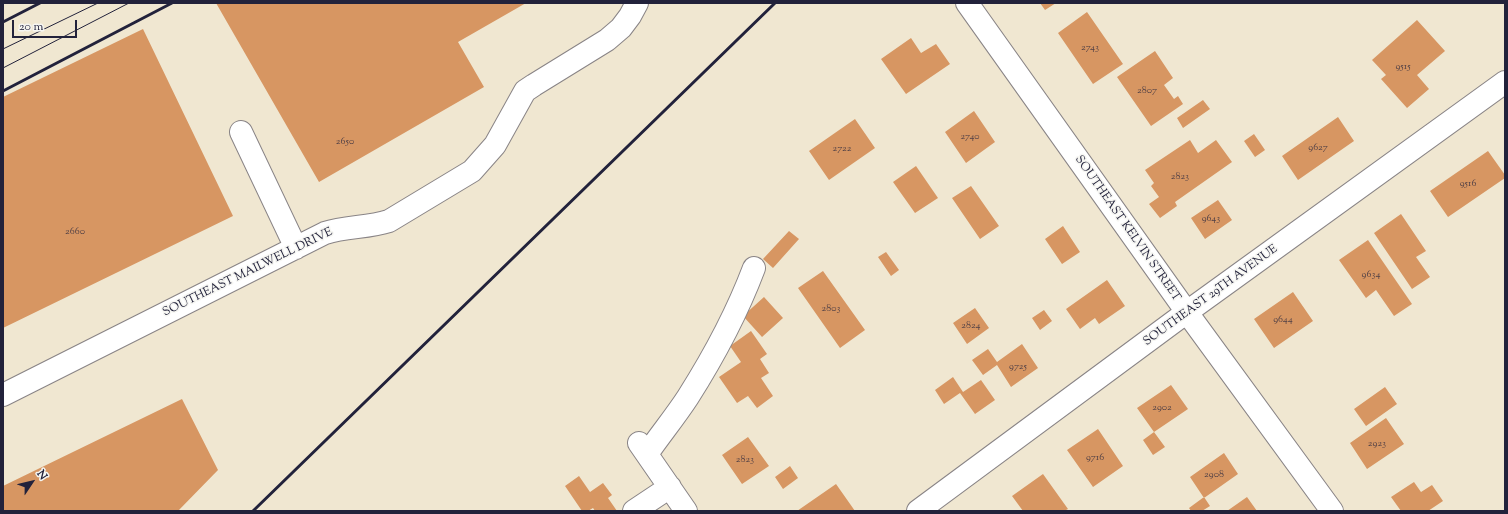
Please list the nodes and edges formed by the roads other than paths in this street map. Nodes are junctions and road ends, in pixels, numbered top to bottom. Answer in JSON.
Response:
{"nodes":[{"id":1,"x":637,"y":3,"type":"edge"},
{"id":2,"x":967,"y":3,"type":"edge"},
{"id":3,"x":1505,"y":82,"type":"edge"},
{"id":4,"x":241,"y":132,"type":"dead end"},
{"id":5,"x":296,"y":248,"type":"junction"},
{"id":6,"x":754,"y":268,"type":"dead end"},
{"id":7,"x":1187,"y":312,"type":"junction"},
{"id":8,"x":3,"y":395,"type":"edge"},
{"id":9,"x":670,"y":487,"type":"junction"},
{"id":10,"x":634,"y":511,"type":"edge"},
{"id":11,"x":686,"y":511,"type":"edge"},
{"id":12,"x":918,"y":511,"type":"edge"},
{"id":13,"x":1332,"y":511,"type":"edge"}],
"edges":[{"from":1,"to":5,"type":"street","name":"SOUTHEAST MAILWELL DRIVE"},
{"from":2,"to":7,"type":"street","name":"SOUTHEAST KELVIN STREET"},
{"from":3,"to":7,"type":"street","name":"SOUTHEAST 29TH AVENUE"},
{"from":4,"to":5,"type":"street"},
{"from":5,"to":8,"type":"street","name":"SOUTHEAST MAILWELL DRIVE"},
{"from":6,"to":9,"type":"street"},
{"from":7,"to":12,"type":"street","name":"SOUTHEAST 29TH AVENUE"},
{"from":7,"to":13,"type":"street","name":"SOUTHEAST KELVIN STREET"},
{"from":9,"to":10,"type":"street"},
{"from":9,"to":11,"type":"street"}]}
